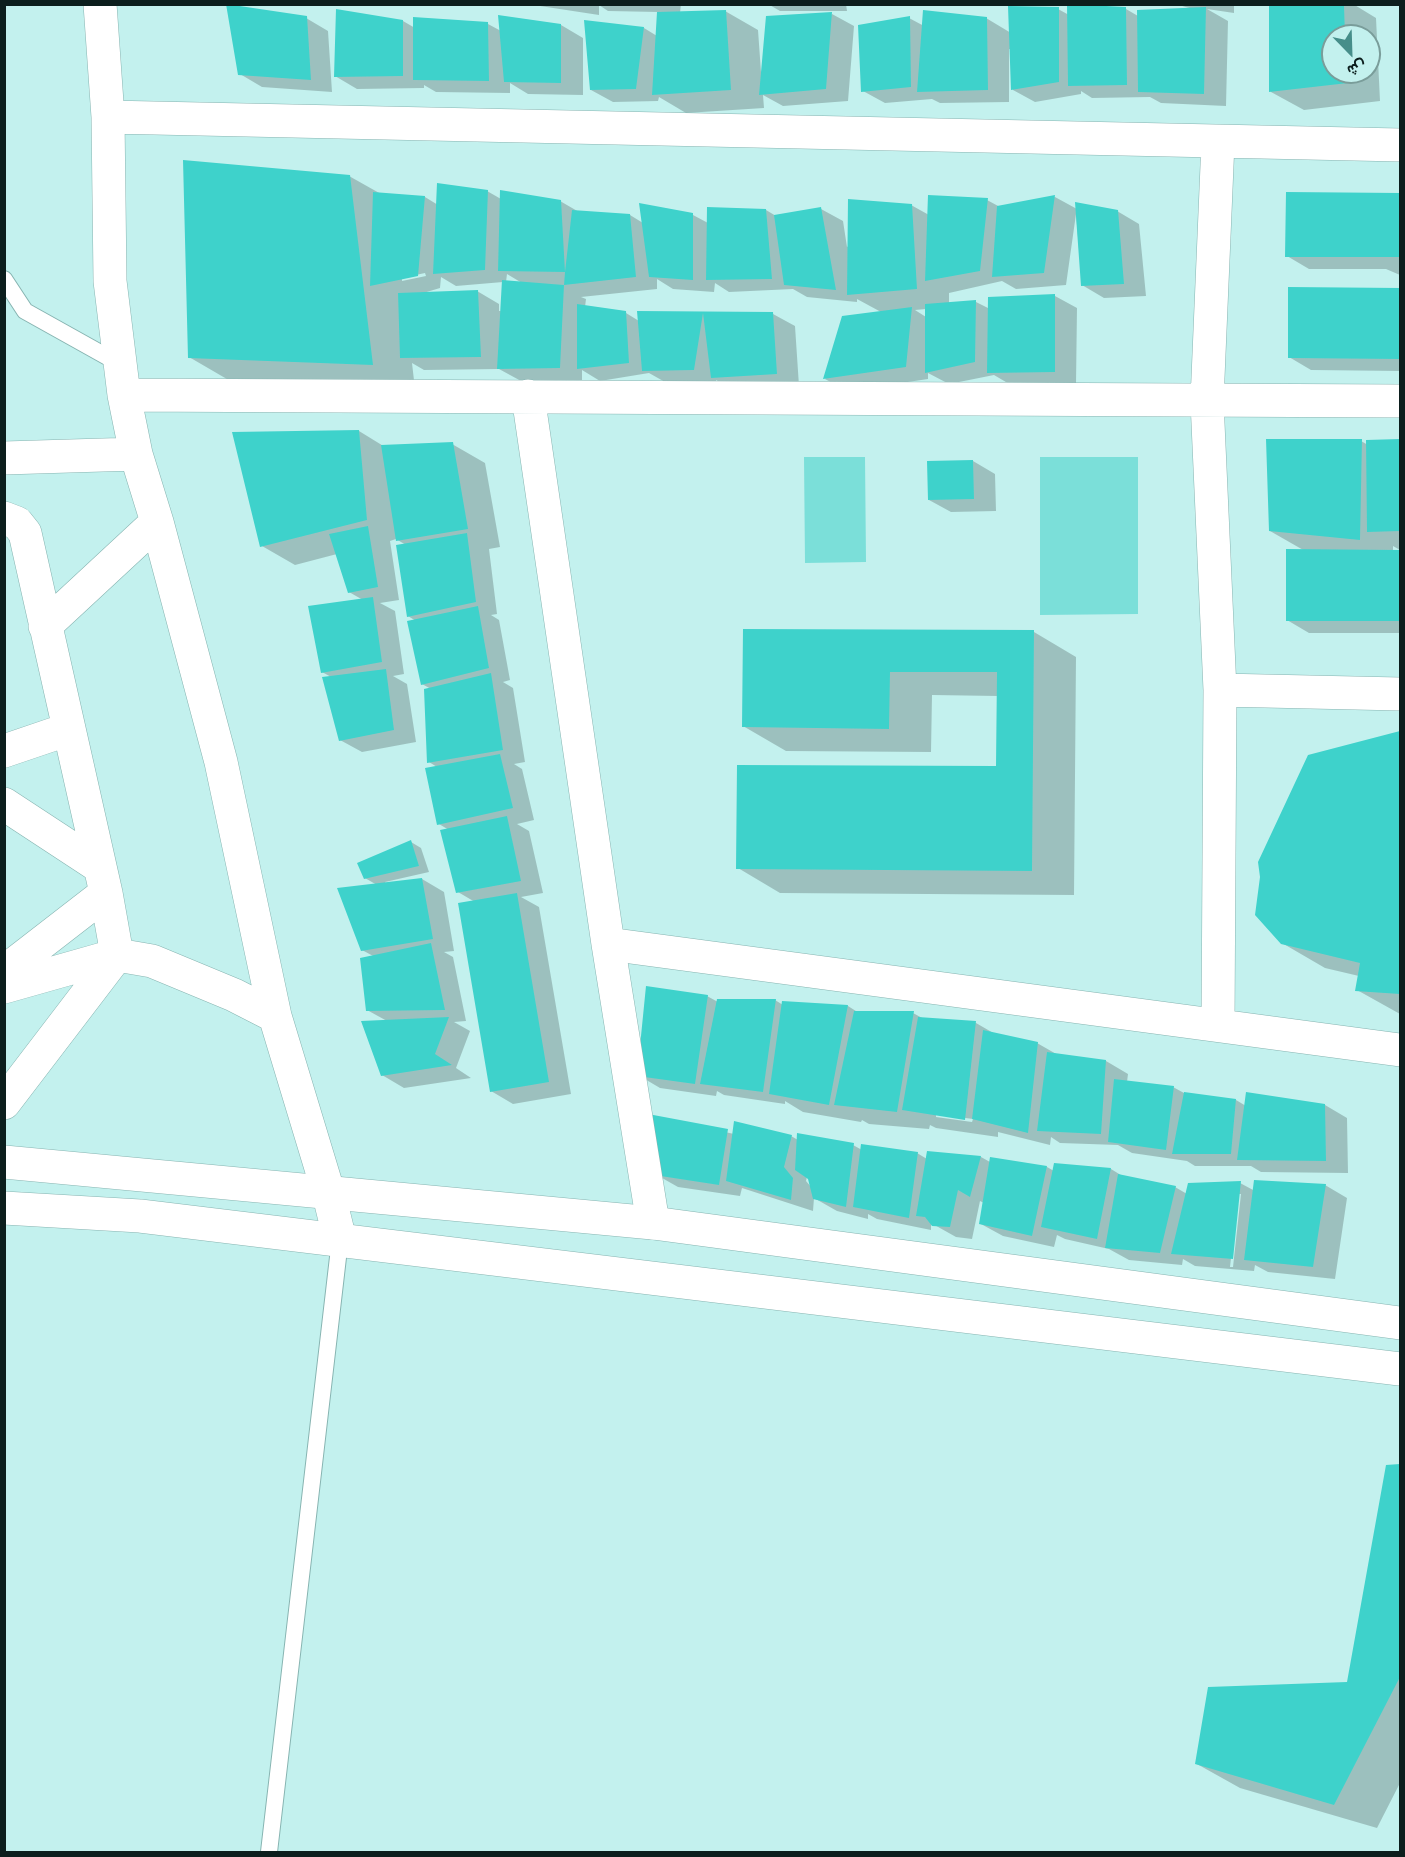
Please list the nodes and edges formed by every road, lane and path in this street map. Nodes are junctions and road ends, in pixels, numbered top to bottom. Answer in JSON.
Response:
{"nodes":[{"id":1,"x":100,"y":4,"type":"edge"},
{"id":2,"x":108,"y":117,"type":"junction"},
{"id":3,"x":1218,"y":142,"type":"junction"},
{"id":4,"x":1401,"y":145,"type":"edge"},
{"id":5,"x":4,"y":279,"type":"edge"},
{"id":6,"x":122,"y":379,"type":"junction"},
{"id":7,"x":528,"y":396,"type":"junction"},
{"id":8,"x":1207,"y":401,"type":"junction"},
{"id":9,"x":1401,"y":401,"type":"edge"},
{"id":10,"x":136,"y":454,"type":"junction"},
{"id":11,"x":4,"y":458,"type":"edge"},
{"id":12,"x":4,"y":518,"type":"edge"},
{"id":13,"x":157,"y":522,"type":"junction"},
{"id":14,"x":45,"y":626,"type":"junction"},
{"id":15,"x":1220,"y":690,"type":"junction"},
{"id":16,"x":1401,"y":694,"type":"edge"},
{"id":17,"x":69,"y":729,"type":"junction"},
{"id":18,"x":4,"y":751,"type":"edge"},
{"id":19,"x":4,"y":804,"type":"edge"},
{"id":20,"x":103,"y":880,"type":"junction"},
{"id":21,"x":608,"y":944,"type":"junction"},
{"id":22,"x":117,"y":955,"type":"junction"},
{"id":23,"x":4,"y":972,"type":"edge"},
{"id":24,"x":4,"y":987,"type":"edge"},
{"id":25,"x":275,"y":1016,"type":"junction"},
{"id":26,"x":1218,"y":1024,"type":"junction"},
{"id":27,"x":1401,"y":1050,"type":"edge"},
{"id":28,"x":4,"y":1103,"type":"edge"},
{"id":29,"x":4,"y":1162,"type":"edge"},
{"id":30,"x":328,"y":1191,"type":"junction"},
{"id":31,"x":4,"y":1208,"type":"edge"},
{"id":32,"x":653,"y":1223,"type":"junction"},
{"id":33,"x":340,"y":1240,"type":"junction"},
{"id":34,"x":1401,"y":1323,"type":"edge"},
{"id":35,"x":1401,"y":1369,"type":"edge"},
{"id":36,"x":269,"y":1852,"type":"edge"}],
"edges":[{"from":1,"to":2,"type":"street"},
{"from":2,"to":3,"type":"street"},
{"from":2,"to":6,"type":"street"},
{"from":3,"to":4,"type":"street"},
{"from":3,"to":8,"type":"street"},
{"from":5,"to":6,"type":"lane"},
{"from":6,"to":7,"type":"street"},
{"from":6,"to":10,"type":"street"},
{"from":7,"to":8,"type":"street"},
{"from":7,"to":21,"type":"street"},
{"from":8,"to":9,"type":"street"},
{"from":8,"to":15,"type":"street"},
{"from":10,"to":11,"type":"street"},
{"from":10,"to":13,"type":"street"},
{"from":12,"to":14,"type":"street"},
{"from":13,"to":14,"type":"street"},
{"from":13,"to":25,"type":"street"},
{"from":14,"to":17,"type":"street"},
{"from":15,"to":16,"type":"street"},
{"from":15,"to":26,"type":"street"},
{"from":17,"to":18,"type":"street"},
{"from":17,"to":20,"type":"street"},
{"from":19,"to":20,"type":"street"},
{"from":20,"to":22,"type":"street"},
{"from":20,"to":23,"type":"street"},
{"from":21,"to":26,"type":"street"},
{"from":21,"to":32,"type":"street"},
{"from":22,"to":24,"type":"street"},
{"from":22,"to":25,"type":"street"},
{"from":22,"to":28,"type":"street"},
{"from":25,"to":30,"type":"street"},
{"from":26,"to":27,"type":"street"},
{"from":29,"to":30,"type":"street"},
{"from":30,"to":32,"type":"street"},
{"from":30,"to":33,"type":"street"},
{"from":31,"to":33,"type":"street"},
{"from":32,"to":34,"type":"street"},
{"from":33,"to":35,"type":"street"},
{"from":33,"to":36,"type":"lane"}]}
